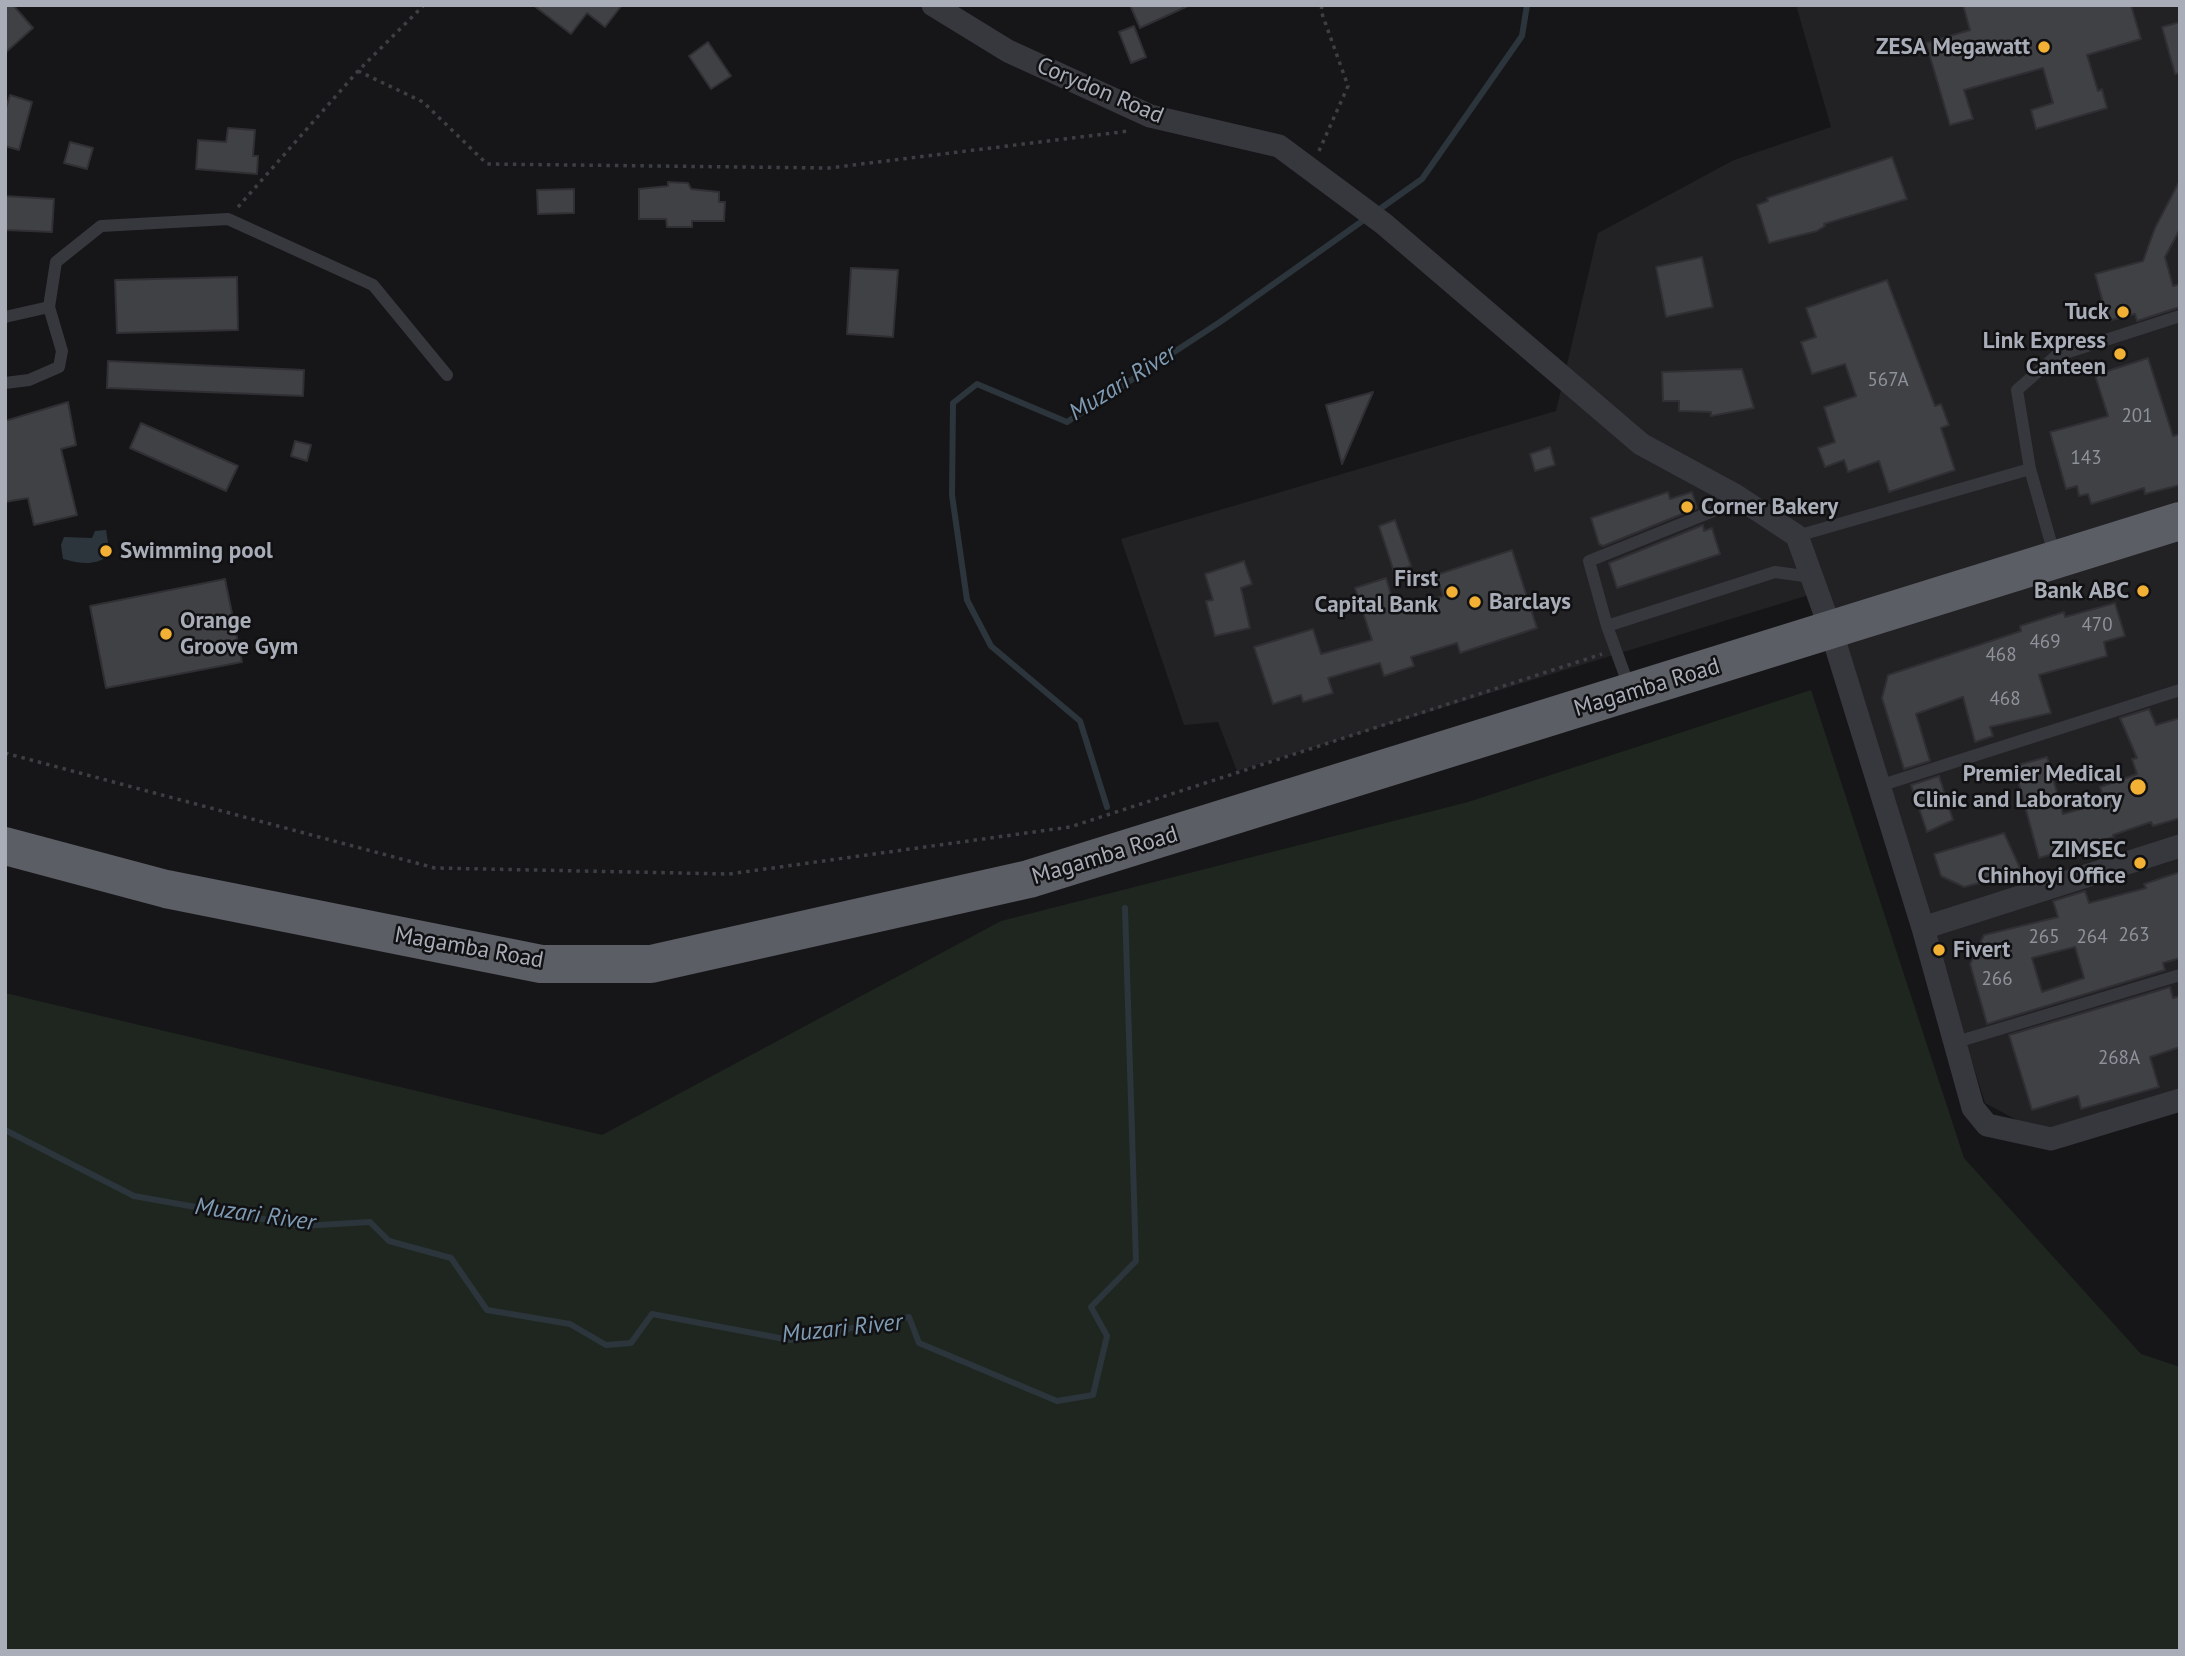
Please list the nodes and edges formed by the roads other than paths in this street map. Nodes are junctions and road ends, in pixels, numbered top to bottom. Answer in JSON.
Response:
{"nodes":[{"id":1,"x":933,"y":5,"type":"edge"},
{"id":2,"x":49,"y":307,"type":"junction"},
{"id":3,"x":2180,"y":316,"type":"edge"},
{"id":4,"x":5,"y":317,"type":"edge"},
{"id":5,"x":447,"y":375,"type":"dead end"},
{"id":6,"x":5,"y":383,"type":"edge"},
{"id":7,"x":2030,"y":469,"type":"junction"},
{"id":8,"x":1735,"y":495,"type":"junction"},
{"id":9,"x":2180,"y":521,"type":"edge"},
{"id":10,"x":1797,"y":536,"type":"junction"},
{"id":11,"x":2056,"y":558,"type":"junction"},
{"id":12,"x":1811,"y":576,"type":"junction"},
{"id":13,"x":1606,"y":626,"type":"junction"},
{"id":14,"x":1831,"y":630,"type":"junction"},
{"id":15,"x":2180,"y":690,"type":"edge"},
{"id":16,"x":1631,"y":693,"type":"junction"},
{"id":17,"x":1879,"y":786,"type":"junction"},
{"id":18,"x":5,"y":846,"type":"edge"},
{"id":19,"x":2180,"y":846,"type":"edge"},
{"id":20,"x":1923,"y":928,"type":"junction"},
{"id":21,"x":2180,"y":975,"type":"edge"},
{"id":22,"x":1953,"y":1043,"type":"junction"},
{"id":23,"x":2180,"y":1100,"type":"edge"}],
"edges":[{"from":1,"to":8,"type":"street","name":"Corydon Road"},
{"from":2,"to":4,"type":"lane"},
{"from":2,"to":5,"type":"lane"},
{"from":2,"to":6,"type":"lane"},
{"from":3,"to":7,"type":"lane"},
{"from":7,"to":10,"type":"lane"},
{"from":7,"to":11,"type":"lane"},
{"from":8,"to":10,"type":"street","name":"Corydon Road"},
{"from":8,"to":13,"type":"lane"},
{"from":9,"to":11,"type":"highway","name":"Magamba Road"},
{"from":10,"to":12,"type":"street"},
{"from":11,"to":14,"type":"highway","name":"Magamba Road"},
{"from":12,"to":13,"type":"lane"},
{"from":12,"to":14,"type":"street"},
{"from":13,"to":16,"type":"lane"},
{"from":14,"to":16,"type":"highway","name":"Magamba Road"},
{"from":14,"to":17,"type":"street"},
{"from":15,"to":17,"type":"lane"},
{"from":16,"to":18,"type":"highway","name":"Magamba Road"},
{"from":17,"to":20,"type":"street"},
{"from":19,"to":20,"type":"street"},
{"from":20,"to":22,"type":"street"},
{"from":21,"to":22,"type":"lane"},
{"from":22,"to":23,"type":"street"}]}
